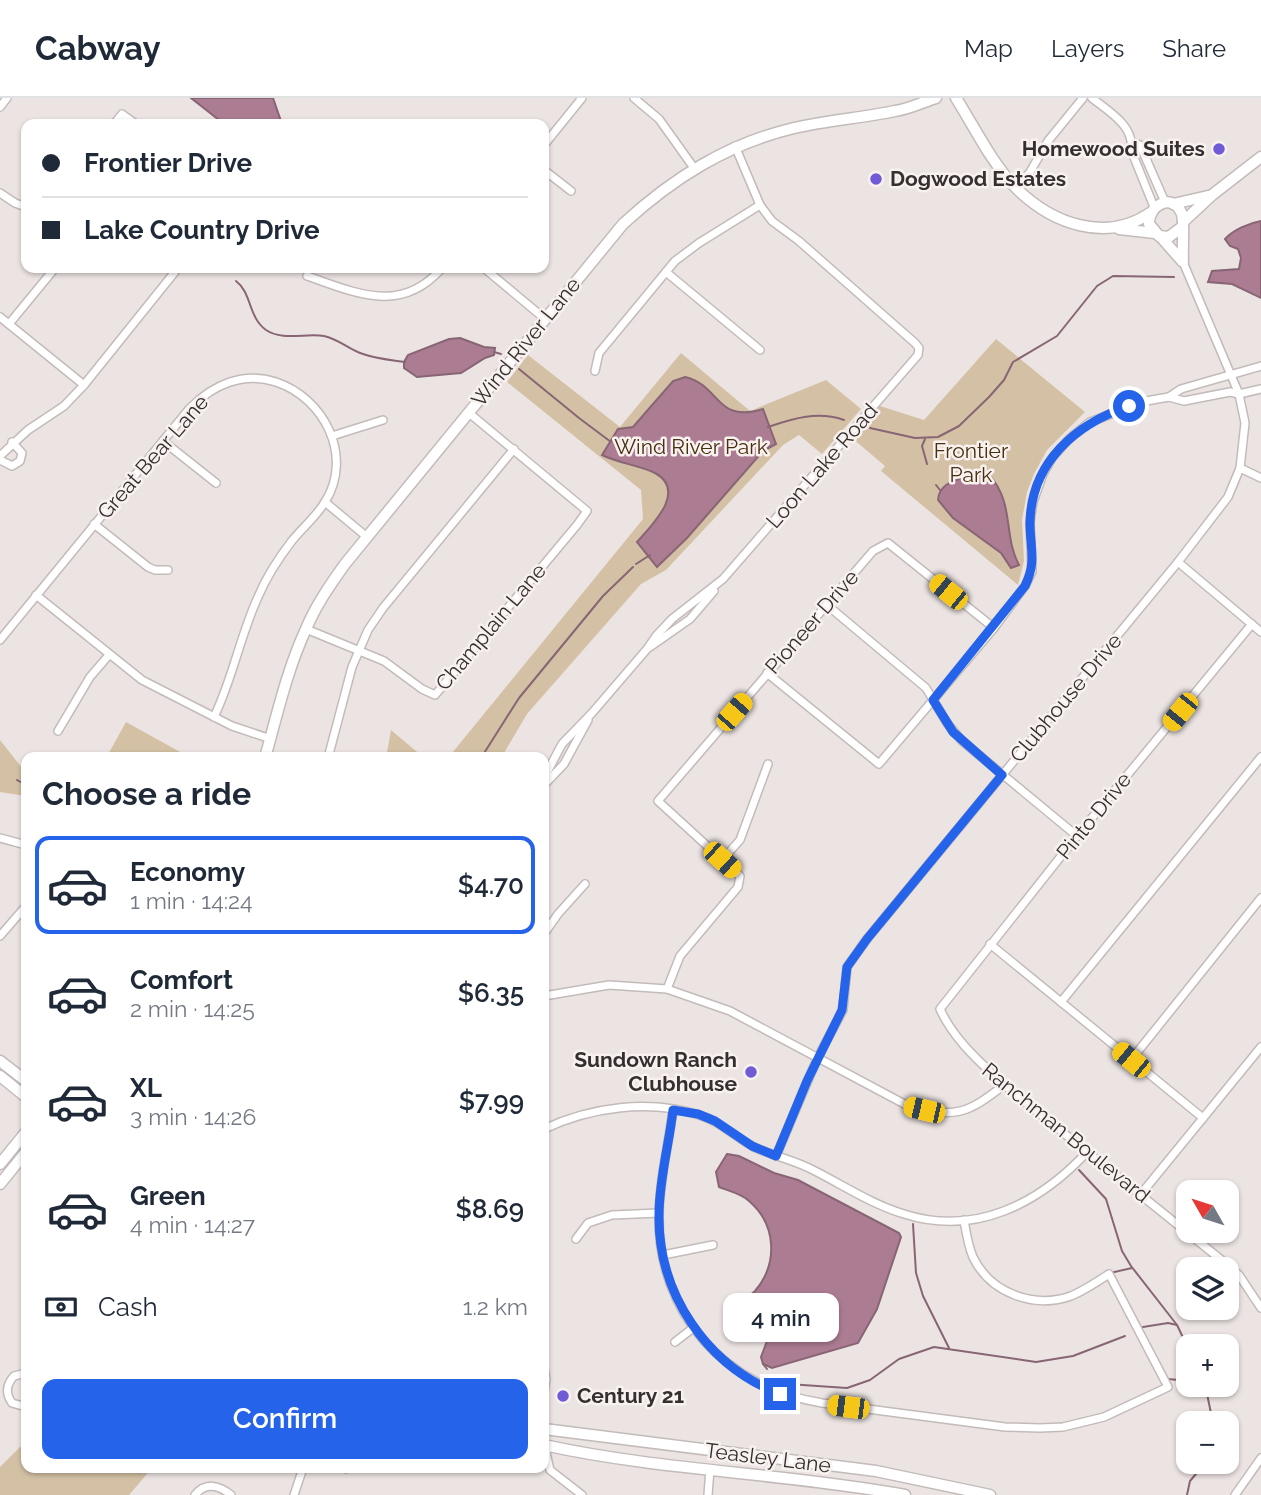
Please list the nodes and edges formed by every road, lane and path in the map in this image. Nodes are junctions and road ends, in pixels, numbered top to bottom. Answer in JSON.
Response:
{"nodes":[{"id":1,"x":7,"y":98,"type":"edge"},
{"id":2,"x":582,"y":98,"type":"edge"},
{"id":3,"x":634,"y":98,"type":"edge"},
{"id":4,"x":936,"y":98,"type":"edge"},
{"id":5,"x":956,"y":98,"type":"edge"},
{"id":6,"x":1083,"y":98,"type":"edge"},
{"id":7,"x":1092,"y":98,"type":"edge"},
{"id":8,"x":0,"y":107,"type":"edge"},
{"id":9,"x":549,"y":139,"type":"edge"},
{"id":10,"x":1132,"y":142,"type":"junction"},
{"id":11,"x":735,"y":146,"type":"junction"},
{"id":12,"x":1261,"y":157,"type":"edge"},
{"id":13,"x":694,"y":168,"type":"junction"},
{"id":14,"x":549,"y":174,"type":"edge"},
{"id":15,"x":1016,"y":188,"type":"junction"},
{"id":16,"x":571,"y":191,"type":"dead end"},
{"id":17,"x":0,"y":192,"type":"edge"},
{"id":18,"x":1212,"y":195,"type":"junction"},
{"id":19,"x":1169,"y":203,"type":"junction"},
{"id":20,"x":21,"y":205,"type":"edge"},
{"id":21,"x":760,"y":205,"type":"junction"},
{"id":22,"x":1152,"y":210,"type":"junction"},
{"id":23,"x":1182,"y":225,"type":"junction"},
{"id":24,"x":1118,"y":228,"type":"junction"},
{"id":25,"x":1157,"y":234,"type":"junction"},
{"id":26,"x":1183,"y":262,"type":"junction"},
{"id":27,"x":666,"y":272,"type":"junction"},
{"id":28,"x":51,"y":273,"type":"edge"},
{"id":29,"x":174,"y":273,"type":"edge"},
{"id":30,"x":438,"y":273,"type":"edge"},
{"id":31,"x":490,"y":273,"type":"edge"},
{"id":32,"x":307,"y":276,"type":"dead end"},
{"id":33,"x":0,"y":317,"type":"edge"},
{"id":34,"x":545,"y":319,"type":"junction"},
{"id":35,"x":9,"y":324,"type":"junction"},
{"id":36,"x":760,"y":350,"type":"dead end"},
{"id":37,"x":1261,"y":366,"type":"edge"},
{"id":38,"x":595,"y":370,"type":"dead end"},
{"id":39,"x":1231,"y":375,"type":"junction"},
{"id":40,"x":85,"y":385,"type":"junction"},
{"id":41,"x":1261,"y":389,"type":"edge"},
{"id":42,"x":1239,"y":394,"type":"junction"},
{"id":43,"x":1169,"y":397,"type":"junction"},
{"id":44,"x":469,"y":413,"type":"junction"},
{"id":45,"x":383,"y":420,"type":"dead end"},
{"id":46,"x":332,"y":436,"type":"junction"},
{"id":47,"x":163,"y":441,"type":"junction"},
{"id":48,"x":12,"y":442,"type":"junction"},
{"id":49,"x":514,"y":449,"type":"junction"},
{"id":50,"x":1,"y":453,"type":"edge"},
{"id":51,"x":1240,"y":468,"type":"junction"},
{"id":52,"x":1260,"y":477,"type":"edge"},
{"id":53,"x":216,"y":484,"type":"dead end"},
{"id":54,"x":325,"y":502,"type":"junction"},
{"id":55,"x":94,"y":524,"type":"junction"},
{"id":56,"x":368,"y":537,"type":"junction"},
{"id":57,"x":1178,"y":562,"type":"junction"},
{"id":58,"x":168,"y":570,"type":"dead end"},
{"id":59,"x":36,"y":595,"type":"junction"},
{"id":60,"x":827,"y":605,"type":"junction"},
{"id":61,"x":1252,"y":624,"type":"junction"},
{"id":62,"x":994,"y":628,"type":"junction"},
{"id":63,"x":306,"y":629,"type":"junction"},
{"id":64,"x":1261,"y":632,"type":"edge"},
{"id":65,"x":0,"y":640,"type":"edge"},
{"id":66,"x":358,"y":651,"type":"junction"},
{"id":67,"x":108,"y":655,"type":"junction"},
{"id":68,"x":768,"y":673,"type":"junction"},
{"id":69,"x":933,"y":700,"type":"junction"},
{"id":70,"x":592,"y":713,"type":"junction"},
{"id":71,"x":215,"y":717,"type":"junction"},
{"id":72,"x":58,"y":731,"type":"dead end"},
{"id":73,"x":271,"y":739,"type":"junction"},
{"id":74,"x":267,"y":752,"type":"edge"},
{"id":75,"x":330,"y":752,"type":"edge"},
{"id":76,"x":1261,"y":757,"type":"edge"},
{"id":77,"x":768,"y":764,"type":"dead end"},
{"id":78,"x":549,"y":769,"type":"edge"},
{"id":79,"x":1002,"y":775,"type":"junction"},
{"id":80,"x":549,"y":780,"type":"edge"},
{"id":81,"x":1077,"y":836,"type":"junction"},
{"id":82,"x":0,"y":838,"type":"edge"},
{"id":83,"x":21,"y":844,"type":"edge"},
{"id":84,"x":722,"y":860,"type":"junction"},
{"id":85,"x":585,"y":884,"type":"dead end"},
{"id":86,"x":1261,"y":898,"type":"edge"},
{"id":87,"x":21,"y":912,"type":"edge"},
{"id":88,"x":549,"y":927,"type":"edge"},
{"id":89,"x":0,"y":936,"type":"edge"},
{"id":90,"x":990,"y":944,"type":"junction"},
{"id":91,"x":667,"y":989,"type":"junction"},
{"id":92,"x":549,"y":995,"type":"edge"},
{"id":93,"x":1061,"y":1003,"type":"junction"},
{"id":94,"x":940,"y":1009,"type":"joint"},
{"id":95,"x":1261,"y":1047,"type":"edge"},
{"id":96,"x":817,"y":1059,"type":"junction"},
{"id":97,"x":1131,"y":1060,"type":"junction"},
{"id":98,"x":0,"y":1061,"type":"edge"},
{"id":99,"x":0,"y":1076,"type":"edge"},
{"id":100,"x":21,"y":1077,"type":"edge"},
{"id":101,"x":1004,"y":1085,"type":"junction"},
{"id":102,"x":21,"y":1093,"type":"edge"},
{"id":103,"x":673,"y":1110,"type":"junction"},
{"id":104,"x":1203,"y":1118,"type":"junction"},
{"id":105,"x":549,"y":1127,"type":"edge"},
{"id":106,"x":21,"y":1138,"type":"edge"},
{"id":107,"x":1088,"y":1151,"type":"junction"},
{"id":108,"x":776,"y":1156,"type":"junction"},
{"id":109,"x":21,"y":1158,"type":"edge"},
{"id":110,"x":0,"y":1164,"type":"edge"},
{"id":111,"x":0,"y":1184,"type":"edge"},
{"id":112,"x":1141,"y":1194,"type":"junction"},
{"id":113,"x":659,"y":1213,"type":"junction"},
{"id":114,"x":964,"y":1220,"type":"junction"},
{"id":115,"x":576,"y":1239,"type":"dead end"},
{"id":116,"x":712,"y":1245,"type":"dead end"},
{"id":117,"x":663,"y":1255,"type":"junction"},
{"id":118,"x":1261,"y":1308,"type":"edge"},
{"id":119,"x":693,"y":1328,"type":"junction"},
{"id":120,"x":676,"y":1342,"type":"dead end"},
{"id":121,"x":21,"y":1374,"type":"edge"},
{"id":122,"x":21,"y":1406,"type":"edge"},
{"id":123,"x":549,"y":1430,"type":"edge"},
{"id":124,"x":549,"y":1446,"type":"edge"},
{"id":125,"x":1261,"y":1458,"type":"edge"},
{"id":126,"x":549,"y":1466,"type":"edge"},
{"id":127,"x":710,"y":1469,"type":"junction"},
{"id":128,"x":301,"y":1473,"type":"edge"},
{"id":129,"x":886,"y":1494,"type":"edge"},
{"id":130,"x":195,"y":1495,"type":"edge"},
{"id":131,"x":231,"y":1495,"type":"edge"},
{"id":132,"x":294,"y":1495,"type":"edge"},
{"id":133,"x":582,"y":1495,"type":"edge"},
{"id":134,"x":708,"y":1495,"type":"edge"},
{"id":135,"x":905,"y":1495,"type":"edge"},
{"id":136,"x":990,"y":1495,"type":"edge"},
{"id":137,"x":1235,"y":1495,"type":"edge"}],
"edges":[{"from":1,"to":8,"type":"street"},
{"from":2,"to":9,"type":"street"},
{"from":3,"to":13,"type":"street"},
{"from":4,"to":11,"type":"street","name":"Wind River Lane"},
{"from":5,"to":15,"type":"street"},
{"from":6,"to":15,"type":"street"},
{"from":7,"to":10,"type":"street"},
{"from":10,"to":19,"type":"street"},
{"from":10,"to":22,"type":"street"},
{"from":11,"to":13,"type":"street","name":"Wind River Lane"},
{"from":11,"to":21,"type":"street"},
{"from":12,"to":18,"type":"street"},
{"from":13,"to":34,"type":"street","name":"Wind River Lane"},
{"from":14,"to":16,"type":"street"},
{"from":15,"to":24,"type":"street"},
{"from":17,"to":20,"type":"street"},
{"from":18,"to":19,"type":"street"},
{"from":18,"to":23,"type":"street"},
{"from":19,"to":22,"type":"street"},
{"from":19,"to":23,"type":"street"},
{"from":21,"to":27,"type":"street"},
{"from":21,"to":70,"type":"street","name":"Loon Lake Road"},
{"from":22,"to":24,"type":"street"},
{"from":22,"to":25,"type":"street"},
{"from":23,"to":25,"type":"street"},
{"from":23,"to":26,"type":"street","name":"Clubhouse Drive"},
{"from":24,"to":25,"type":"street"},
{"from":25,"to":26,"type":"street","name":"Clubhouse Drive"},
{"from":26,"to":39,"type":"street","name":"Clubhouse Drive"},
{"from":27,"to":36,"type":"street"},
{"from":27,"to":38,"type":"street"},
{"from":28,"to":35,"type":"street"},
{"from":29,"to":40,"type":"street"},
{"from":30,"to":32,"type":"street"},
{"from":31,"to":34,"type":"street"},
{"from":33,"to":35,"type":"street"},
{"from":34,"to":44,"type":"street","name":"Wind River Lane"},
{"from":35,"to":40,"type":"street"},
{"from":37,"to":39,"type":"street"},
{"from":39,"to":42,"type":"street","name":"Clubhouse Drive"},
{"from":39,"to":43,"type":"street"},
{"from":40,"to":48,"type":"street"},
{"from":41,"to":42,"type":"street"},
{"from":42,"to":43,"type":"street"},
{"from":42,"to":51,"type":"street","name":"Clubhouse Drive"},
{"from":43,"to":62,"type":"street"},
{"from":44,"to":49,"type":"street"},
{"from":44,"to":56,"type":"street","name":"Wind River Lane"},
{"from":45,"to":46,"type":"street"},
{"from":46,"to":47,"type":"street","name":"Great Bear Lane"},
{"from":46,"to":54,"type":"street"},
{"from":47,"to":53,"type":"street"},
{"from":47,"to":55,"type":"street","name":"Great Bear Lane"},
{"from":48,"to":50,"type":"street"},
{"from":48,"to":50,"type":"street"},
{"from":49,"to":66,"type":"street"},
{"from":49,"to":66,"type":"street","name":"Champlain Lane"},
{"from":51,"to":52,"type":"street"},
{"from":51,"to":57,"type":"street","name":"Clubhouse Drive"},
{"from":54,"to":56,"type":"street"},
{"from":54,"to":71,"type":"street"},
{"from":55,"to":58,"type":"street"},
{"from":55,"to":59,"type":"street","name":"Great Bear Lane"},
{"from":56,"to":63,"type":"street","name":"Wind River Lane"},
{"from":57,"to":61,"type":"street"},
{"from":57,"to":79,"type":"street","name":"Clubhouse Drive"},
{"from":59,"to":65,"type":"street","name":"Great Bear Lane"},
{"from":59,"to":67,"type":"street"},
{"from":60,"to":62,"type":"street","name":"Pioneer Drive"},
{"from":60,"to":68,"type":"street","name":"Pioneer Drive"},
{"from":60,"to":69,"type":"street"},
{"from":61,"to":64,"type":"street"},
{"from":61,"to":81,"type":"street","name":"Pinto Drive"},
{"from":62,"to":69,"type":"street"},
{"from":63,"to":66,"type":"street","name":"Champlain Lane"},
{"from":63,"to":73,"type":"street","name":"Wind River Lane"},
{"from":66,"to":75,"type":"street"},
{"from":67,"to":71,"type":"street"},
{"from":67,"to":72,"type":"street"},
{"from":68,"to":69,"type":"street"},
{"from":68,"to":84,"type":"street","name":"Pioneer Drive"},
{"from":69,"to":79,"type":"street"},
{"from":70,"to":78,"type":"street","name":"Loon Lake Road"},
{"from":70,"to":80,"type":"street","name":"Loon Lake Road"},
{"from":71,"to":73,"type":"street"},
{"from":73,"to":74,"type":"street","name":"Wind River Lane"},
{"from":76,"to":93,"type":"street"},
{"from":77,"to":84,"type":"street"},
{"from":79,"to":81,"type":"street"},
{"from":79,"to":96,"type":"street","name":"Clubhouse Drive"},
{"from":81,"to":90,"type":"street","name":"Pinto Drive"},
{"from":82,"to":83,"type":"street"},
{"from":84,"to":91,"type":"street"},
{"from":85,"to":88,"type":"street"},
{"from":86,"to":97,"type":"street"},
{"from":87,"to":89,"type":"street"},
{"from":90,"to":93,"type":"street"},
{"from":90,"to":94,"type":"street","name":"Pinto Drive"},
{"from":91,"to":92,"type":"street"},
{"from":91,"to":96,"type":"street"},
{"from":93,"to":97,"type":"street"},
{"from":94,"to":101,"type":"street","name":"Ranchman Boulevard"},
{"from":95,"to":104,"type":"street"},
{"from":96,"to":101,"type":"street"},
{"from":96,"to":108,"type":"street","name":"Clubhouse Drive"},
{"from":97,"to":104,"type":"street"},
{"from":98,"to":100,"type":"street"},
{"from":99,"to":102,"type":"street"},
{"from":101,"to":107,"type":"street","name":"Ranchman Boulevard"},
{"from":103,"to":105,"type":"street"},
{"from":103,"to":108,"type":"street"},
{"from":103,"to":113,"type":"street"},
{"from":104,"to":112,"type":"street"},
{"from":106,"to":110,"type":"street"},
{"from":107,"to":112,"type":"street","name":"Ranchman Boulevard"},
{"from":107,"to":114,"type":"street"},
{"from":108,"to":114,"type":"street"},
{"from":109,"to":111,"type":"street"},
{"from":112,"to":118,"type":"street","name":"Ranchman Boulevard"},
{"from":113,"to":115,"type":"street"},
{"from":113,"to":117,"type":"street"},
{"from":114,"to":119,"type":"street"},
{"from":116,"to":117,"type":"street"},
{"from":117,"to":119,"type":"street"},
{"from":119,"to":120,"type":"street"},
{"from":121,"to":122,"type":"street"},
{"from":123,"to":136,"type":"street","name":"Teasley Lane"},
{"from":124,"to":127,"type":"street","name":"Teasley Lane"},
{"from":125,"to":137,"type":"street"},
{"from":126,"to":133,"type":"street"},
{"from":127,"to":129,"type":"street","name":"Teasley Lane"},
{"from":127,"to":134,"type":"street"},
{"from":128,"to":132,"type":"street"},
{"from":129,"to":135,"type":"street","name":"Teasley Lane"},
{"from":130,"to":131,"type":"street"}]}
